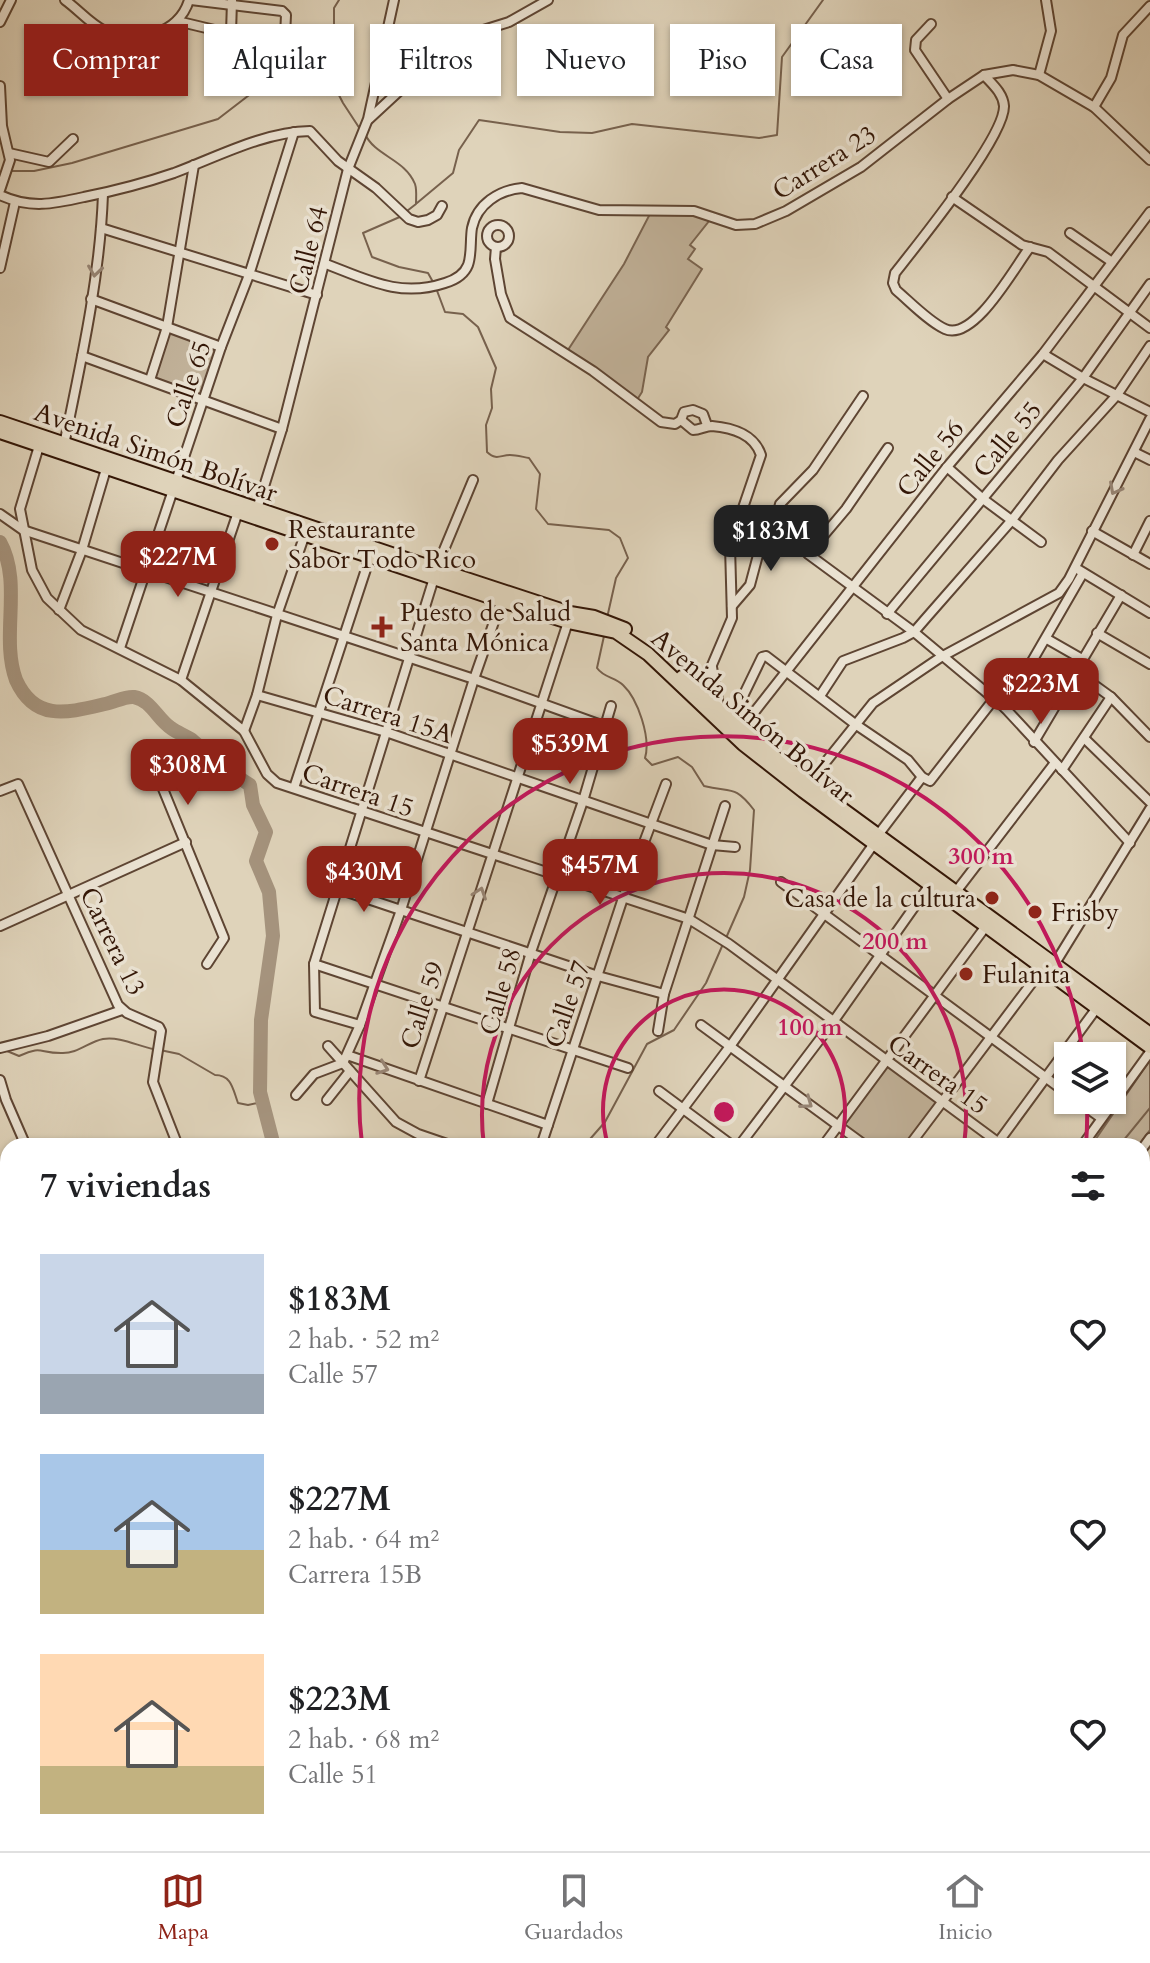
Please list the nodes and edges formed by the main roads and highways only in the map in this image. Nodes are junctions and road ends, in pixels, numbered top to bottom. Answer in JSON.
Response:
{"nodes":[{"id":1,"x":0,"y":422,"type":"edge"},
{"id":2,"x":0,"y":432,"type":"edge"},
{"id":3,"x":173,"y":486,"type":"junction"},
{"id":4,"x":435,"y":574,"type":"junction"},
{"id":5,"x":503,"y":596,"type":"junction"},
{"id":6,"x":593,"y":621,"type":"junction"},
{"id":7,"x":618,"y":629,"type":"junction"},
{"id":8,"x":875,"y":840,"type":"junction"},
{"id":9,"x":953,"y":896,"type":"junction"},
{"id":10,"x":1048,"y":966,"type":"junction"},
{"id":11,"x":1150,"y":1034,"type":"edge"},
{"id":12,"x":1150,"y":1050,"type":"edge"}],
"edges":[{"from":1,"to":3,"type":"main road","name":"Avenida Simón Bolívar"},
{"from":2,"to":3,"type":"main road","name":"Avenida Simón Bolívar"},
{"from":3,"to":4,"type":"main road","name":"Avenida Simón Bolívar"},
{"from":3,"to":4,"type":"main road","name":"Avenida Simón Bolívar"},
{"from":4,"to":5,"type":"main road","name":"Avenida Simón Bolívar"},
{"from":5,"to":6,"type":"main road","name":"Avenida Simón Bolívar"},
{"from":5,"to":6,"type":"main road","name":"Avenida Simón Bolívar"},
{"from":6,"to":7,"type":"main road","name":"Avenida Simón Bolívar"},
{"from":7,"to":8,"type":"main road","name":"Avenida Simón Bolívar"},
{"from":7,"to":8,"type":"main road","name":"Avenida Simón Bolívar"},
{"from":8,"to":9,"type":"main road","name":"Avenida Simón Bolívar"},
{"from":8,"to":9,"type":"main road","name":"Avenida Simón Bolívar"},
{"from":9,"to":10,"type":"main road","name":"Avenida Simón Bolívar"},
{"from":10,"to":11,"type":"main road","name":"Avenida Simón Bolívar"},
{"from":10,"to":12,"type":"main road","name":"Avenida Simón Bolívar"}]}
